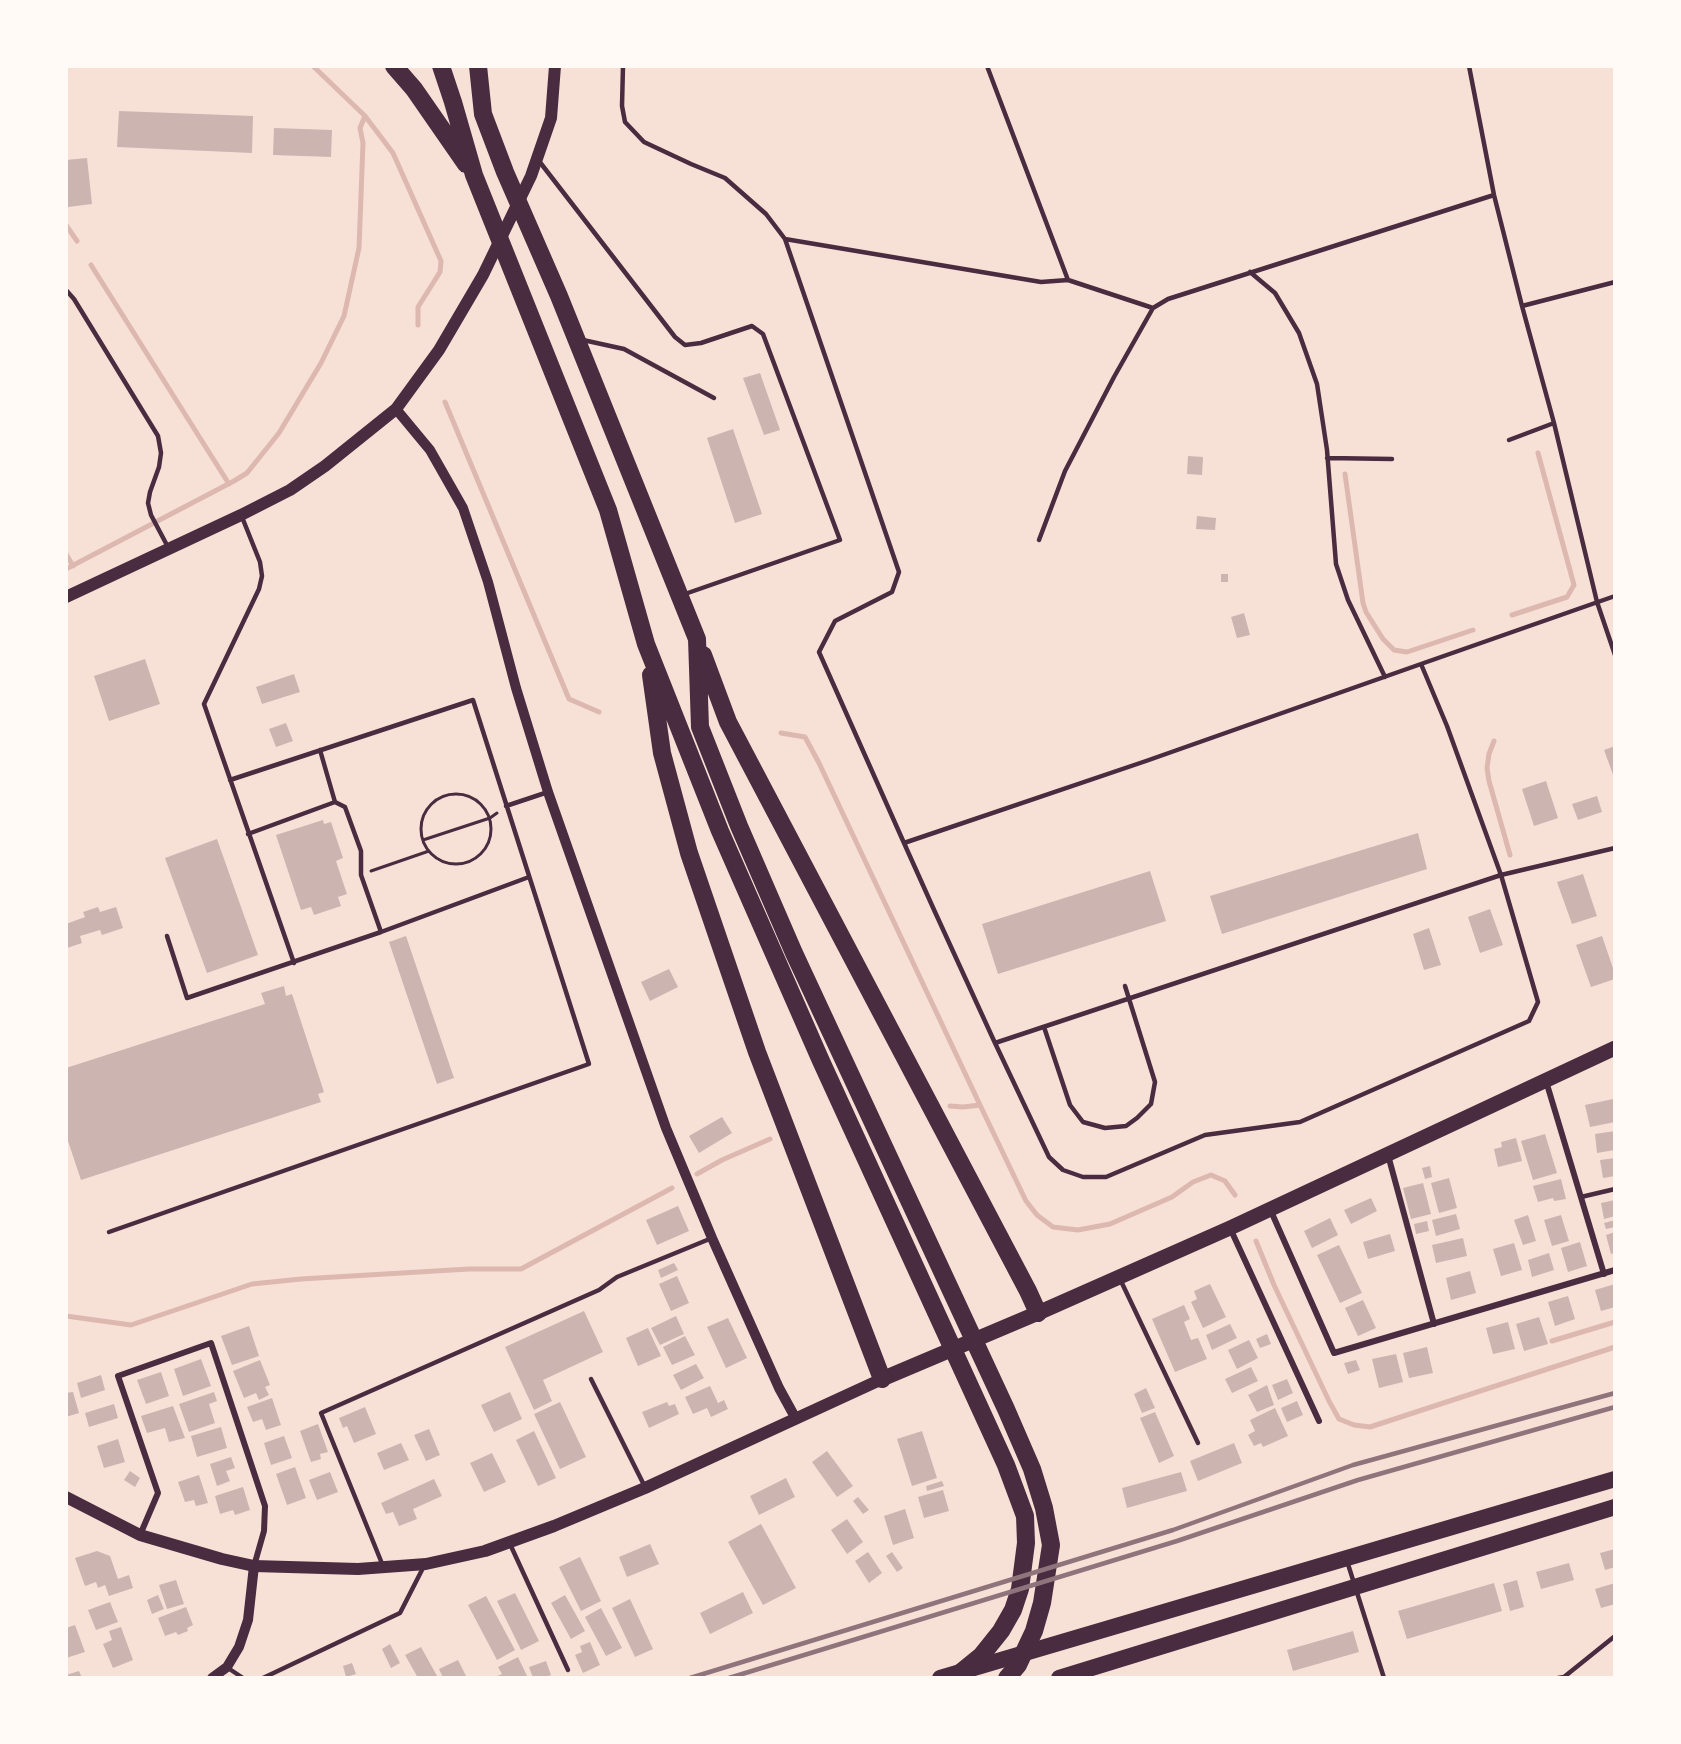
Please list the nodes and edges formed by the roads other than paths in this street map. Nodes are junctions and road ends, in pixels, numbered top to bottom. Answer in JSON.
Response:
{"nodes":[{"id":1,"x":394,"y":66,"type":"edge"},
{"id":2,"x":441,"y":66,"type":"edge"},
{"id":3,"x":466,"y":66,"type":"edge"},
{"id":4,"x":478,"y":66,"type":"edge"},
{"id":5,"x":555,"y":66,"type":"edge"},
{"id":6,"x":623,"y":66,"type":"edge"},
{"id":7,"x":987,"y":66,"type":"edge"},
{"id":8,"x":1469,"y":66,"type":"edge"},
{"id":9,"x":483,"y":114,"type":"junction"},
{"id":10,"x":537,"y":159,"type":"junction"},
{"id":11,"x":474,"y":175,"type":"junction"},
{"id":12,"x":1494,"y":195,"type":"junction"},
{"id":13,"x":785,"y":239,"type":"junction"},
{"id":14,"x":1250,"y":272,"type":"junction"},
{"id":15,"x":1068,"y":280,"type":"junction"},
{"id":16,"x":1615,"y":282,"type":"edge"},
{"id":17,"x":66,"y":290,"type":"edge"},
{"id":18,"x":1522,"y":306,"type":"junction"},
{"id":19,"x":1153,"y":308,"type":"junction"},
{"id":20,"x":576,"y":338,"type":"junction"},
{"id":21,"x":714,"y":398,"type":"dead end"},
{"id":22,"x":396,"y":409,"type":"junction"},
{"id":23,"x":1554,"y":423,"type":"junction"},
{"id":24,"x":1509,"y":440,"type":"dead end"},
{"id":25,"x":1327,"y":458,"type":"junction"},
{"id":26,"x":1392,"y":459,"type":"dead end"},
{"id":27,"x":241,"y":515,"type":"junction"},
{"id":28,"x":1039,"y":540,"type":"dead end"},
{"id":29,"x":169,"y":549,"type":"junction"},
{"id":30,"x":680,"y":596,"type":"junction"},
{"id":31,"x":1615,"y":596,"type":"edge"},
{"id":32,"x":66,"y":597,"type":"edge"},
{"id":33,"x":1598,"y":602,"type":"junction"},
{"id":34,"x":697,"y":639,"type":"junction"},
{"id":35,"x":646,"y":644,"type":"junction"},
{"id":36,"x":1615,"y":655,"type":"edge"},
{"id":37,"x":1421,"y":664,"type":"junction"},
{"id":38,"x":1385,"y":677,"type":"junction"},
{"id":39,"x":320,"y":750,"type":"junction"},
{"id":40,"x":230,"y":780,"type":"junction"},
{"id":41,"x":548,"y":792,"type":"junction"},
{"id":42,"x":335,"y":802,"type":"junction"},
{"id":43,"x":506,"y":806,"type":"junction"},
{"id":44,"x":248,"y":834,"type":"junction"},
{"id":45,"x":904,"y":843,"type":"junction"},
{"id":46,"x":1615,"y":848,"type":"edge"},
{"id":47,"x":1501,"y":875,"type":"junction"},
{"id":48,"x":529,"y":877,"type":"junction"},
{"id":49,"x":381,"y":932,"type":"junction"},
{"id":50,"x":167,"y":936,"type":"dead end"},
{"id":51,"x":294,"y":963,"type":"junction"},
{"id":52,"x":1125,"y":986,"type":"dead end"},
{"id":53,"x":1129,"y":998,"type":"junction"},
{"id":54,"x":1044,"y":1026,"type":"junction"},
{"id":55,"x":994,"y":1043,"type":"junction"},
{"id":56,"x":1615,"y":1048,"type":"edge"},
{"id":57,"x":1546,"y":1080,"type":"junction"},
{"id":58,"x":1387,"y":1154,"type":"junction"},
{"id":59,"x":1615,"y":1189,"type":"edge"},
{"id":60,"x":1581,"y":1197,"type":"junction"},
{"id":61,"x":1270,"y":1209,"type":"junction"},
{"id":62,"x":1230,"y":1228,"type":"junction"},
{"id":63,"x":109,"y":1232,"type":"dead end"},
{"id":64,"x":712,"y":1238,"type":"junction"},
{"id":65,"x":1615,"y":1270,"type":"edge"},
{"id":66,"x":1604,"y":1274,"type":"junction"},
{"id":67,"x":1119,"y":1277,"type":"junction"},
{"id":68,"x":1038,"y":1313,"type":"junction"},
{"id":69,"x":1434,"y":1324,"type":"junction"},
{"id":70,"x":882,"y":1378,"type":"junction"},
{"id":71,"x":591,"y":1379,"type":"dead end"},
{"id":72,"x":796,"y":1419,"type":"junction"},
{"id":73,"x":1319,"y":1421,"type":"dead end"},
{"id":74,"x":1198,"y":1443,"type":"dead end"},
{"id":75,"x":1615,"y":1479,"type":"edge"},
{"id":76,"x":645,"y":1488,"type":"junction"},
{"id":77,"x":66,"y":1497,"type":"edge"},
{"id":78,"x":1615,"y":1507,"type":"edge"},
{"id":79,"x":140,"y":1534,"type":"junction"},
{"id":80,"x":509,"y":1542,"type":"junction"},
{"id":81,"x":1346,"y":1558,"type":"junction"},
{"id":82,"x":426,"y":1564,"type":"junction"},
{"id":83,"x":254,"y":1566,"type":"junction"},
{"id":84,"x":383,"y":1567,"type":"junction"},
{"id":85,"x":1355,"y":1586,"type":"junction"},
{"id":86,"x":1615,"y":1636,"type":"edge"},
{"id":87,"x":227,"y":1667,"type":"junction"},
{"id":88,"x":568,"y":1670,"type":"dead end"},
{"id":89,"x":212,"y":1678,"type":"edge"},
{"id":90,"x":243,"y":1678,"type":"edge"},
{"id":91,"x":263,"y":1678,"type":"edge"},
{"id":92,"x":940,"y":1678,"type":"edge"},
{"id":93,"x":954,"y":1678,"type":"edge"},
{"id":94,"x":1007,"y":1678,"type":"edge"},
{"id":95,"x":1059,"y":1678,"type":"edge"},
{"id":96,"x":1384,"y":1678,"type":"edge"},
{"id":97,"x":1558,"y":1678,"type":"edge"}],
"edges":[{"from":1,"to":11,"type":"highway"},
{"from":2,"to":11,"type":"highway"},
{"from":3,"to":9,"type":"highway"},
{"from":4,"to":9,"type":"highway"},
{"from":5,"to":10,"type":"main road"},
{"from":6,"to":13,"type":"lane"},
{"from":7,"to":15,"type":"lane"},
{"from":8,"to":12,"type":"lane"},
{"from":9,"to":20,"type":"highway"},
{"from":10,"to":22,"type":"main road"},
{"from":10,"to":30,"type":"lane"},
{"from":11,"to":35,"type":"highway"},
{"from":12,"to":14,"type":"lane"},
{"from":12,"to":18,"type":"lane"},
{"from":13,"to":15,"type":"lane"},
{"from":13,"to":45,"type":"lane"},
{"from":14,"to":19,"type":"lane"},
{"from":14,"to":25,"type":"lane"},
{"from":15,"to":19,"type":"lane"},
{"from":16,"to":18,"type":"lane"},
{"from":17,"to":29,"type":"lane"},
{"from":18,"to":23,"type":"lane"},
{"from":19,"to":28,"type":"lane"},
{"from":20,"to":21,"type":"lane"},
{"from":20,"to":30,"type":"highway"},
{"from":22,"to":27,"type":"main road"},
{"from":22,"to":41,"type":"street"},
{"from":23,"to":24,"type":"lane"},
{"from":23,"to":33,"type":"lane"},
{"from":25,"to":26,"type":"lane"},
{"from":25,"to":38,"type":"lane"},
{"from":27,"to":29,"type":"main road"},
{"from":27,"to":40,"type":"lane"},
{"from":29,"to":32,"type":"main road"},
{"from":30,"to":34,"type":"highway"},
{"from":31,"to":33,"type":"lane"},
{"from":33,"to":36,"type":"lane"},
{"from":33,"to":37,"type":"lane"},
{"from":34,"to":68,"type":"highway"},
{"from":34,"to":94,"type":"highway"},
{"from":35,"to":70,"type":"highway"},
{"from":35,"to":93,"type":"highway"},
{"from":37,"to":38,"type":"lane"},
{"from":37,"to":47,"type":"lane"},
{"from":38,"to":45,"type":"lane"},
{"from":39,"to":40,"type":"lane"},
{"from":39,"to":42,"type":"lane"},
{"from":39,"to":43,"type":"lane"},
{"from":40,"to":44,"type":"lane"},
{"from":41,"to":43,"type":"lane"},
{"from":41,"to":64,"type":"street"},
{"from":42,"to":44,"type":"lane"},
{"from":42,"to":49,"type":"lane"},
{"from":43,"to":48,"type":"lane"},
{"from":44,"to":51,"type":"lane"},
{"from":45,"to":55,"type":"lane"},
{"from":46,"to":47,"type":"lane"},
{"from":47,"to":53,"type":"lane"},
{"from":47,"to":55,"type":"lane"},
{"from":48,"to":49,"type":"lane"},
{"from":48,"to":63,"type":"lane"},
{"from":49,"to":51,"type":"lane"},
{"from":50,"to":51,"type":"lane"},
{"from":52,"to":53,"type":"lane"},
{"from":53,"to":54,"type":"lane"},
{"from":53,"to":54,"type":"lane"},
{"from":54,"to":55,"type":"lane"},
{"from":56,"to":57,"type":"main road"},
{"from":57,"to":58,"type":"main road"},
{"from":57,"to":60,"type":"street"},
{"from":58,"to":61,"type":"main road"},
{"from":58,"to":69,"type":"street"},
{"from":59,"to":60,"type":"lane"},
{"from":60,"to":66,"type":"street"},
{"from":61,"to":62,"type":"main road"},
{"from":61,"to":69,"type":"street"},
{"from":62,"to":67,"type":"main road"},
{"from":62,"to":73,"type":"street"},
{"from":64,"to":72,"type":"street"},
{"from":64,"to":84,"type":"lane"},
{"from":65,"to":66,"type":"street"},
{"from":66,"to":69,"type":"street"},
{"from":67,"to":68,"type":"main road"},
{"from":67,"to":74,"type":"lane"},
{"from":68,"to":70,"type":"main road"},
{"from":70,"to":72,"type":"main road"},
{"from":71,"to":76,"type":"lane"},
{"from":72,"to":76,"type":"main road"},
{"from":75,"to":81,"type":"highway"},
{"from":76,"to":80,"type":"main road"},
{"from":77,"to":79,"type":"main road"},
{"from":78,"to":85,"type":"highway"},
{"from":79,"to":83,"type":"main road"},
{"from":79,"to":83,"type":"street"},
{"from":80,"to":82,"type":"main road"},
{"from":80,"to":88,"type":"lane"},
{"from":81,"to":85,"type":"lane"},
{"from":81,"to":92,"type":"highway"},
{"from":82,"to":84,"type":"main road"},
{"from":82,"to":91,"type":"lane"},
{"from":83,"to":84,"type":"main road"},
{"from":83,"to":87,"type":"street"},
{"from":85,"to":95,"type":"highway"},
{"from":85,"to":96,"type":"lane"},
{"from":86,"to":97,"type":"lane"},
{"from":87,"to":89,"type":"street"},
{"from":87,"to":90,"type":"lane"}]}
